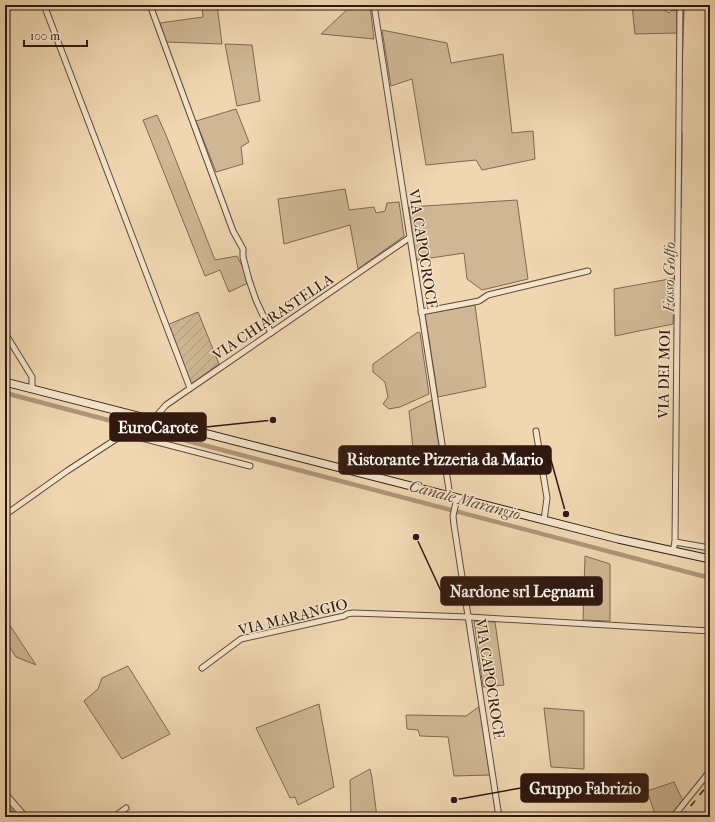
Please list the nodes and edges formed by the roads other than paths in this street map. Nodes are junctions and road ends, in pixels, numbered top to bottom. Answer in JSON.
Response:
{"nodes":[{"id":1,"x":44,"y":5,"type":"edge"},
{"id":2,"x":150,"y":5,"type":"edge"},
{"id":3,"x":374,"y":5,"type":"edge"},
{"id":4,"x":679,"y":5,"type":"edge"},
{"id":5,"x":410,"y":238,"type":"junction"},
{"id":6,"x":588,"y":271,"type":"dead end"},
{"id":7,"x":421,"y":312,"type":"junction"},
{"id":8,"x":5,"y":333,"type":"edge"},
{"id":9,"x":271,"y":333,"type":"junction"},
{"id":10,"x":5,"y":382,"type":"edge"},
{"id":11,"x":190,"y":388,"type":"junction"},
{"id":12,"x":32,"y":389,"type":"junction"},
{"id":13,"x":131,"y":417,"type":"junction"},
{"id":14,"x":153,"y":420,"type":"junction"},
{"id":15,"x":128,"y":431,"type":"junction"},
{"id":16,"x":536,"y":431,"type":"dead end"},
{"id":17,"x":250,"y":466,"type":"dead end"},
{"id":18,"x":454,"y":499,"type":"junction"},
{"id":19,"x":5,"y":515,"type":"edge"},
{"id":20,"x":544,"y":520,"type":"junction"},
{"id":21,"x":675,"y":542,"type":"junction"},
{"id":22,"x":710,"y":548,"type":"edge"},
{"id":23,"x":673,"y":551,"type":"junction"},
{"id":24,"x":710,"y":559,"type":"edge"},
{"id":25,"x":469,"y":617,"type":"junction"},
{"id":26,"x":710,"y":631,"type":"edge"},
{"id":27,"x":202,"y":668,"type":"dead end"},
{"id":28,"x":710,"y":771,"type":"edge"},
{"id":29,"x":5,"y":794,"type":"edge"},
{"id":30,"x":126,"y":808,"type":"dead end"},
{"id":31,"x":25,"y":817,"type":"edge"},
{"id":32,"x":114,"y":817,"type":"edge"},
{"id":33,"x":499,"y":817,"type":"edge"},
{"id":34,"x":673,"y":817,"type":"edge"}],
"edges":[{"from":1,"to":11,"type":"street"},
{"from":2,"to":9,"type":"street"},
{"from":3,"to":5,"type":"street","name":"VIA CAPOCROCE"},
{"from":4,"to":21,"type":"street","name":"VIA DEI MOI"},
{"from":5,"to":7,"type":"street","name":"VIA CAPOCROCE"},
{"from":5,"to":9,"type":"street","name":"VIA CHIARASTELLA"},
{"from":6,"to":7,"type":"street"},
{"from":7,"to":18,"type":"street","name":"VIA CAPOCROCE"},
{"from":8,"to":12,"type":"street"},
{"from":9,"to":11,"type":"street","name":"VIA CHIARASTELLA"},
{"from":10,"to":12,"type":"main road"},
{"from":11,"to":14,"type":"street","name":"VIA CHIARASTELLA"},
{"from":12,"to":13,"type":"main road"},
{"from":13,"to":14,"type":"main road"},
{"from":13,"to":15,"type":"street"},
{"from":14,"to":18,"type":"main road"},
{"from":15,"to":17,"type":"street"},
{"from":15,"to":19,"type":"street"},
{"from":16,"to":20,"type":"street"},
{"from":18,"to":20,"type":"main road"},
{"from":18,"to":25,"type":"street","name":"VIA CAPOCROCE"},
{"from":20,"to":23,"type":"main road"},
{"from":21,"to":22,"type":"street"},
{"from":21,"to":23,"type":"street","name":"VIA DEI MOI"},
{"from":23,"to":24,"type":"main road"},
{"from":25,"to":26,"type":"street","name":"VIA MARANGIO"},
{"from":25,"to":27,"type":"street","name":"VIA MARANGIO"},
{"from":25,"to":33,"type":"street","name":"VIA CAPOCROCE"},
{"from":28,"to":34,"type":"street"},
{"from":29,"to":31,"type":"street"},
{"from":30,"to":32,"type":"street"}]}
